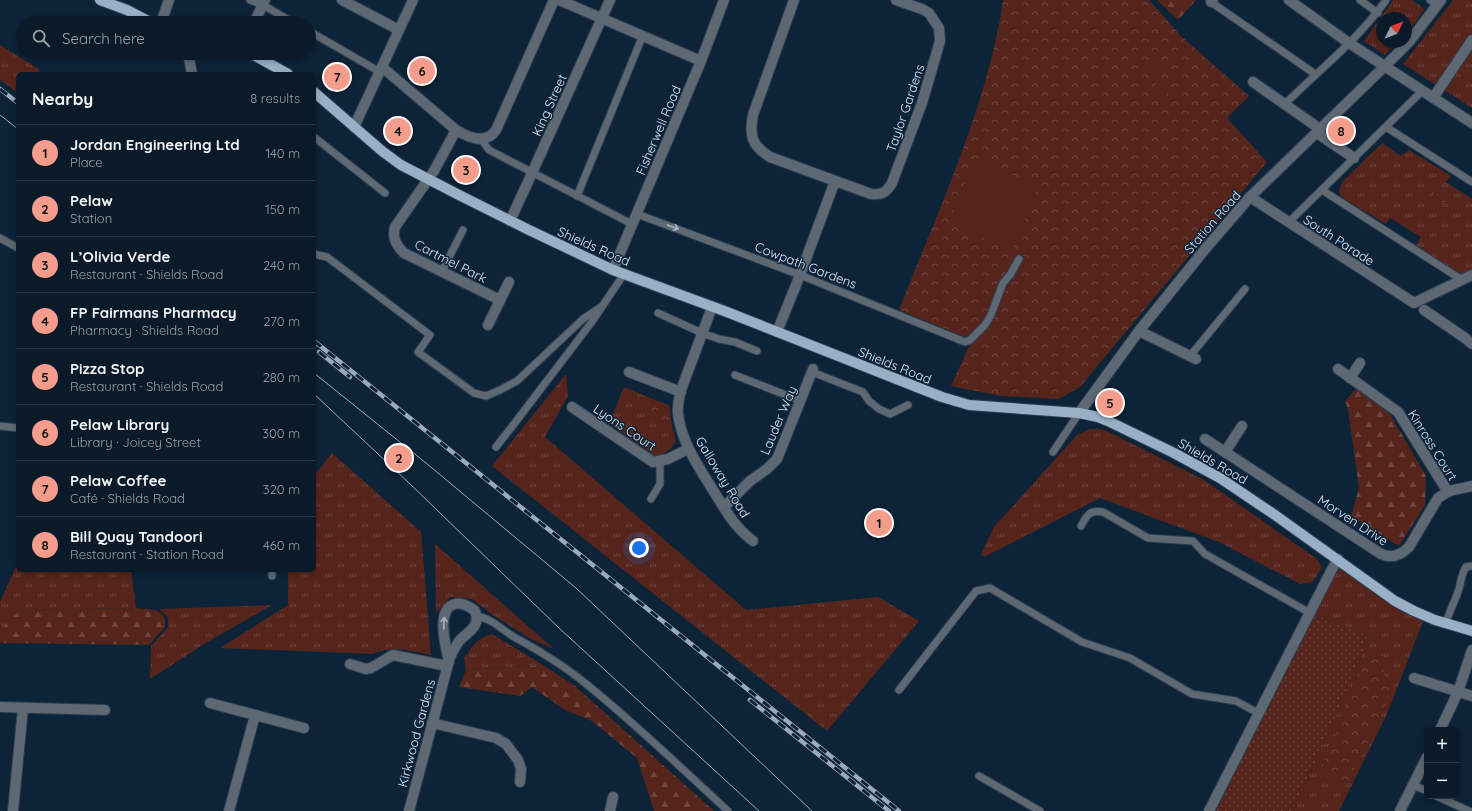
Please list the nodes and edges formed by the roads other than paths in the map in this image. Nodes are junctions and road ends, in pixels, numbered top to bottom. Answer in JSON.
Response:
{"nodes":[{"id":1,"x":100,"y":0,"type":"edge"},
{"id":2,"x":250,"y":0,"type":"edge"},
{"id":3,"x":342,"y":0,"type":"edge"},
{"id":4,"x":413,"y":0,"type":"edge"},
{"id":5,"x":554,"y":0,"type":"edge"},
{"id":6,"x":559,"y":0,"type":"edge"},
{"id":7,"x":610,"y":0,"type":"edge"},
{"id":8,"x":724,"y":0,"type":"edge"},
{"id":9,"x":794,"y":0,"type":"edge"},
{"id":10,"x":896,"y":0,"type":"edge"},
{"id":11,"x":1289,"y":0,"type":"edge"},
{"id":12,"x":1360,"y":0,"type":"edge"},
{"id":13,"x":1386,"y":0,"type":"edge"},
{"id":14,"x":1212,"y":1,"type":"edge"},
{"id":15,"x":264,"y":2,"type":"edge"},
{"id":16,"x":1436,"y":2,"type":"edge"},
{"id":17,"x":168,"y":3,"type":"edge"},
{"id":18,"x":357,"y":4,"type":"edge"},
{"id":19,"x":1378,"y":12,"type":"joint"},
{"id":20,"x":1376,"y":14,"type":"edge"},
{"id":21,"x":139,"y":16,"type":"edge"},
{"id":22,"x":163,"y":16,"type":"edge"},
{"id":23,"x":257,"y":16,"type":"edge"},
{"id":24,"x":284,"y":16,"type":"edge"},
{"id":25,"x":602,"y":18,"type":"junction"},
{"id":26,"x":399,"y":30,"type":"junction"},
{"id":27,"x":316,"y":35,"type":"edge"},
{"id":28,"x":643,"y":35,"type":"junction"},
{"id":29,"x":1472,"y":40,"type":"edge"},
{"id":30,"x":1349,"y":43,"type":"junction"},
{"id":31,"x":189,"y":60,"type":"edge"},
{"id":32,"x":263,"y":60,"type":"edge"},
{"id":33,"x":701,"y":61,"type":"junction"},
{"id":34,"x":1385,"y":66,"type":"junction"},
{"id":35,"x":381,"y":70,"type":"junction"},
{"id":36,"x":192,"y":72,"type":"edge"},
{"id":37,"x":284,"y":72,"type":"edge"},
{"id":38,"x":1315,"y":74,"type":"junction"},
{"id":39,"x":1253,"y":82,"type":"dead end"},
{"id":40,"x":1422,"y":91,"type":"junction"},
{"id":41,"x":316,"y":94,"type":"edge"},
{"id":42,"x":1433,"y":98,"type":"junction"},
{"id":43,"x":1285,"y":104,"type":"junction"},
{"id":44,"x":1472,"y":123,"type":"edge"},
{"id":45,"x":354,"y":127,"type":"junction"},
{"id":46,"x":1386,"y":127,"type":"junction"},
{"id":47,"x":456,"y":130,"type":"junction"},
{"id":48,"x":1318,"y":131,"type":"junction"},
{"id":49,"x":316,"y":139,"type":"edge"},
{"id":50,"x":481,"y":139,"type":"junction"},
{"id":51,"x":1354,"y":158,"type":"junction"},
{"id":52,"x":532,"y":173,"type":"junction"},
{"id":53,"x":428,"y":179,"type":"junction"},
{"id":54,"x":835,"y":181,"type":"junction"},
{"id":55,"x":1472,"y":182,"type":"edge"},
{"id":56,"x":1322,"y":190,"type":"junction"},
{"id":57,"x":385,"y":193,"type":"dead end"},
{"id":58,"x":577,"y":196,"type":"junction"},
{"id":59,"x":1250,"y":197,"type":"junction"},
{"id":60,"x":637,"y":214,"type":"junction"},
{"id":61,"x":510,"y":220,"type":"junction"},
{"id":62,"x":1289,"y":222,"type":"junction"},
{"id":63,"x":632,"y":224,"type":"junction"},
{"id":64,"x":463,"y":230,"type":"dead end"},
{"id":65,"x":0,"y":238,"type":"edge"},
{"id":66,"x":16,"y":247,"type":"edge"},
{"id":67,"x":316,"y":254,"type":"edge"},
{"id":68,"x":1019,"y":260,"type":"dead end"},
{"id":69,"x":613,"y":270,"type":"junction"},
{"id":70,"x":442,"y":271,"type":"junction"},
{"id":71,"x":624,"y":274,"type":"junction"},
{"id":72,"x":800,"y":275,"type":"junction"},
{"id":73,"x":1472,"y":275,"type":"edge"},
{"id":74,"x":1462,"y":280,"type":"junction"},
{"id":75,"x":509,"y":282,"type":"dead end"},
{"id":76,"x":1245,"y":289,"type":"dead end"},
{"id":77,"x":500,"y":300,"type":"junction"},
{"id":78,"x":601,"y":307,"type":"junction"},
{"id":79,"x":712,"y":307,"type":"junction"},
{"id":80,"x":1424,"y":310,"type":"dead end"},
{"id":81,"x":658,"y":313,"type":"dead end"},
{"id":82,"x":488,"y":325,"type":"dead end"},
{"id":83,"x":1139,"y":330,"type":"junction"},
{"id":84,"x":777,"y":332,"type":"junction"},
{"id":85,"x":702,"y":333,"type":"junction"},
{"id":86,"x":1472,"y":344,"type":"edge"},
{"id":87,"x":757,"y":350,"type":"dead end"},
{"id":88,"x":1193,"y":357,"type":"joint"},
{"id":89,"x":1360,"y":363,"type":"dead end"},
{"id":90,"x":1338,"y":370,"type":"dead end"},
{"id":91,"x":812,"y":371,"type":"joint"},
{"id":92,"x":629,"y":372,"type":"dead end"},
{"id":93,"x":735,"y":375,"type":"dead end"},
{"id":94,"x":1350,"y":378,"type":"junction"},
{"id":95,"x":681,"y":392,"type":"junction"},
{"id":96,"x":801,"y":401,"type":"junction"},
{"id":97,"x":908,"y":405,"type":"dead end"},
{"id":98,"x":572,"y":407,"type":"dead end"},
{"id":99,"x":1079,"y":413,"type":"junction"},
{"id":100,"x":0,"y":426,"type":"edge"},
{"id":101,"x":1242,"y":426,"type":"dead end"},
{"id":102,"x":16,"y":428,"type":"edge"},
{"id":103,"x":1205,"y":439,"type":"dead end"},
{"id":104,"x":496,"y":447,"type":"dead end"},
{"id":105,"x":688,"y":449,"type":"junction"},
{"id":106,"x":1053,"y":452,"type":"dead end"},
{"id":107,"x":1225,"y":452,"type":"junction"},
{"id":108,"x":660,"y":461,"type":"junction"},
{"id":109,"x":1472,"y":486,"type":"edge"},
{"id":110,"x":1448,"y":492,"type":"junction"},
{"id":111,"x":651,"y":499,"type":"dead end"},
{"id":112,"x":724,"y":507,"type":"junction"},
{"id":113,"x":1081,"y":526,"type":"dead end"},
{"id":114,"x":753,"y":540,"type":"dead end"},
{"id":115,"x":1338,"y":559,"type":"junction"},
{"id":116,"x":1472,"y":566,"type":"edge"},
{"id":117,"x":1310,"y":613,"type":"junction"},
{"id":118,"x":477,"y":616,"type":"junction"},
{"id":119,"x":1446,"y":623,"type":"junction"},
{"id":120,"x":1472,"y":632,"type":"edge"},
{"id":121,"x":1472,"y":650,"type":"edge"},
{"id":122,"x":350,"y":664,"type":"dead end"},
{"id":123,"x":448,"y":664,"type":"junction"},
{"id":124,"x":1414,"y":678,"type":"dead end"},
{"id":125,"x":899,"y":690,"type":"dead end"},
{"id":126,"x":1458,"y":692,"type":"junction"},
{"id":127,"x":1472,"y":696,"type":"edge"},
{"id":128,"x":210,"y":703,"type":"dead end"},
{"id":129,"x":0,"y":707,"type":"edge"},
{"id":130,"x":23,"y":708,"type":"junction"},
{"id":131,"x":106,"y":710,"type":"dead end"},
{"id":132,"x":1258,"y":713,"type":"junction"},
{"id":133,"x":255,"y":715,"type":"junction"},
{"id":134,"x":432,"y":723,"type":"junction"},
{"id":135,"x":1441,"y":727,"type":"edge"},
{"id":136,"x":304,"y":728,"type":"dead end"},
{"id":137,"x":1424,"y":762,"type":"edge"},
{"id":138,"x":979,"y":776,"type":"dead end"},
{"id":139,"x":520,"y":782,"type":"dead end"},
{"id":140,"x":1413,"y":785,"type":"junction"},
{"id":141,"x":1424,"y":790,"type":"edge"},
{"id":142,"x":613,"y":798,"type":"dead end"},
{"id":143,"x":1443,"y":799,"type":"edge"},
{"id":144,"x":13,"y":811,"type":"edge"},
{"id":145,"x":229,"y":811,"type":"edge"},
{"id":146,"x":409,"y":811,"type":"edge"},
{"id":147,"x":610,"y":811,"type":"edge"},
{"id":148,"x":728,"y":811,"type":"edge"},
{"id":149,"x":1040,"y":811,"type":"edge"},
{"id":150,"x":1208,"y":811,"type":"edge"},
{"id":151,"x":1400,"y":811,"type":"edge"},
{"id":152,"x":1469,"y":811,"type":"edge"}],
"edges":[{"from":1,"to":21,"type":"main road"},
{"from":2,"to":15,"type":"lane"},
{"from":3,"to":18,"type":"street"},
{"from":4,"to":26,"type":"street"},
{"from":5,"to":50,"type":"street"},
{"from":6,"to":25,"type":"street"},
{"from":7,"to":25,"type":"street","name":"King Street"},
{"from":8,"to":33,"type":"street","name":"Fisherwell Road"},
{"from":9,"to":54,"type":"street","name":"Taylor Gardens"},
{"from":10,"to":54,"type":"street","name":"Taylor Gardens"},
{"from":11,"to":30,"type":"street"},
{"from":12,"to":19,"type":"lane"},
{"from":13,"to":19,"type":"lane"},
{"from":14,"to":38,"type":"lane"},
{"from":15,"to":23,"type":"street"},
{"from":15,"to":24,"type":"lane"},
{"from":16,"to":34,"type":"street","name":"Station Road"},
{"from":17,"to":22,"type":"street"},
{"from":18,"to":26,"type":"street"},
{"from":20,"to":30,"type":"lane"},
{"from":25,"to":28,"type":"street"},
{"from":25,"to":52,"type":"street","name":"King Street"},
{"from":26,"to":35,"type":"street"},
{"from":27,"to":35,"type":"lane"},
{"from":28,"to":33,"type":"street"},
{"from":28,"to":58,"type":"lane"},
{"from":29,"to":42,"type":"street"},
{"from":30,"to":34,"type":"street"},
{"from":30,"to":38,"type":"lane"},
{"from":31,"to":36,"type":"street"},
{"from":32,"to":37,"type":"main road"},
{"from":33,"to":60,"type":"street","name":"Fisherwell Road"},
{"from":34,"to":40,"type":"street"},
{"from":34,"to":48,"type":"street","name":"Station Road"},
{"from":35,"to":45,"type":"street"},
{"from":35,"to":47,"type":"street"},
{"from":38,"to":43,"type":"lane"},
{"from":39,"to":43,"type":"street"},
{"from":40,"to":42,"type":"street"},
{"from":40,"to":46,"type":"lane"},
{"from":41,"to":45,"type":"main road","name":"Shields Road"},
{"from":42,"to":44,"type":"street"},
{"from":43,"to":48,"type":"street"},
{"from":45,"to":53,"type":"main road","name":"Shields Road"},
{"from":46,"to":51,"type":"lane"},
{"from":46,"to":55,"type":"lane"},
{"from":47,"to":50,"type":"street"},
{"from":47,"to":53,"type":"street","name":"Cartmel Park"},
{"from":48,"to":51,"type":"street"},
{"from":48,"to":59,"type":"street","name":"Station Road"},
{"from":49,"to":57,"type":"lane"},
{"from":50,"to":52,"type":"lane"},
{"from":51,"to":56,"type":"lane"},
{"from":52,"to":58,"type":"lane"},
{"from":52,"to":61,"type":"street","name":"King Street"},
{"from":53,"to":61,"type":"main road","name":"Shields Road"},
{"from":53,"to":70,"type":"street","name":"Cartmel Park"},
{"from":54,"to":72,"type":"street"},
{"from":56,"to":62,"type":"lane"},
{"from":56,"to":74,"type":"lane"},
{"from":58,"to":63,"type":"lane"},
{"from":59,"to":62,"type":"street","name":"South Parade"},
{"from":59,"to":83,"type":"street","name":"Station Road"},
{"from":60,"to":63,"type":"street","name":"Fisherwell Road"},
{"from":60,"to":72,"type":"lane","name":"Cowpath Gardens","one_way":true},
{"from":61,"to":69,"type":"main road","name":"Shields Road"},
{"from":62,"to":74,"type":"street","name":"South Parade"},
{"from":63,"to":69,"type":"street","name":"Fisherwell Road"},
{"from":64,"to":70,"type":"lane"},
{"from":65,"to":66,"type":"lane"},
{"from":67,"to":78,"type":"lane"},
{"from":68,"to":72,"type":"lane","name":"Cowpath Gardens"},
{"from":69,"to":71,"type":"main road","name":"Shields Road"},
{"from":70,"to":77,"type":"street","name":"Cartmel Park"},
{"from":71,"to":78,"type":"lane"},
{"from":71,"to":79,"type":"main road","name":"Shields Road"},
{"from":72,"to":84,"type":"street"},
{"from":73,"to":74,"type":"street"},
{"from":75,"to":77,"type":"street"},
{"from":76,"to":88,"type":"lane"},
{"from":77,"to":82,"type":"street"},
{"from":78,"to":104,"type":"lane"},
{"from":79,"to":84,"type":"main road","name":"Shields Road"},
{"from":79,"to":85,"type":"street","name":"Galloway Road"},
{"from":80,"to":86,"type":"street"},
{"from":81,"to":85,"type":"lane"},
{"from":83,"to":88,"type":"street"},
{"from":83,"to":99,"type":"street","name":"Station Road"},
{"from":84,"to":99,"type":"main road","name":"Shields Road"},
{"from":85,"to":87,"type":"lane"},
{"from":85,"to":95,"type":"street","name":"Galloway Road"},
{"from":89,"to":94,"type":"street"},
{"from":90,"to":94,"type":"street","name":"Kinross Court"},
{"from":91,"to":96,"type":"street","name":"Lauder Way"},
{"from":91,"to":97,"type":"lane"},
{"from":92,"to":95,"type":"street"},
{"from":93,"to":96,"type":"lane"},
{"from":94,"to":110,"type":"street","name":"Kinross Court"},
{"from":95,"to":105,"type":"street","name":"Galloway Road"},
{"from":96,"to":112,"type":"street","name":"Lauder Way"},
{"from":98,"to":108,"type":"street","name":"Lyons Court"},
{"from":99,"to":106,"type":"lane"},
{"from":99,"to":115,"type":"main road","name":"Shields Road"},
{"from":100,"to":102,"type":"lane"},
{"from":101,"to":107,"type":"street"},
{"from":103,"to":107,"type":"street","name":"Morven Drive"},
{"from":105,"to":108,"type":"street","name":"Lyons Court"},
{"from":105,"to":112,"type":"street","name":"Galloway Road"},
{"from":107,"to":110,"type":"street","name":"Morven Drive"},
{"from":108,"to":111,"type":"lane"},
{"from":109,"to":110,"type":"street","name":"Morven Drive"},
{"from":112,"to":114,"type":"street","name":"Galloway Road"},
{"from":113,"to":117,"type":"lane"},
{"from":115,"to":117,"type":"street"},
{"from":115,"to":119,"type":"main road","name":"Shields Road"},
{"from":116,"to":119,"type":"lane"},
{"from":117,"to":132,"type":"street"},
{"from":118,"to":123,"type":"street","name":"Kirkwood Gardens"},
{"from":123,"to":118,"type":"street","name":"Kirkwood Gardens","one_way":true},
{"from":118,"to":148,"type":"lane"},
{"from":119,"to":120,"type":"main road","name":"Shields Road"},
{"from":121,"to":126,"type":"street"},
{"from":122,"to":123,"type":"street"},
{"from":123,"to":134,"type":"street","name":"Kirkwood Gardens"},
{"from":124,"to":126,"type":"street"},
{"from":125,"to":132,"type":"lane"},
{"from":126,"to":127,"type":"street"},
{"from":126,"to":135,"type":"street"},
{"from":128,"to":133,"type":"street"},
{"from":129,"to":130,"type":"street"},
{"from":130,"to":131,"type":"street"},
{"from":130,"to":144,"type":"street"},
{"from":132,"to":150,"type":"street"},
{"from":133,"to":136,"type":"street"},
{"from":133,"to":145,"type":"street"},
{"from":134,"to":139,"type":"street"},
{"from":134,"to":146,"type":"street","name":"Kirkwood Gardens"},
{"from":137,"to":140,"type":"street"},
{"from":138,"to":149,"type":"lane"},
{"from":140,"to":141,"type":"lane"},
{"from":140,"to":151,"type":"street"},
{"from":142,"to":147,"type":"street"},
{"from":143,"to":152,"type":"lane"}]}
